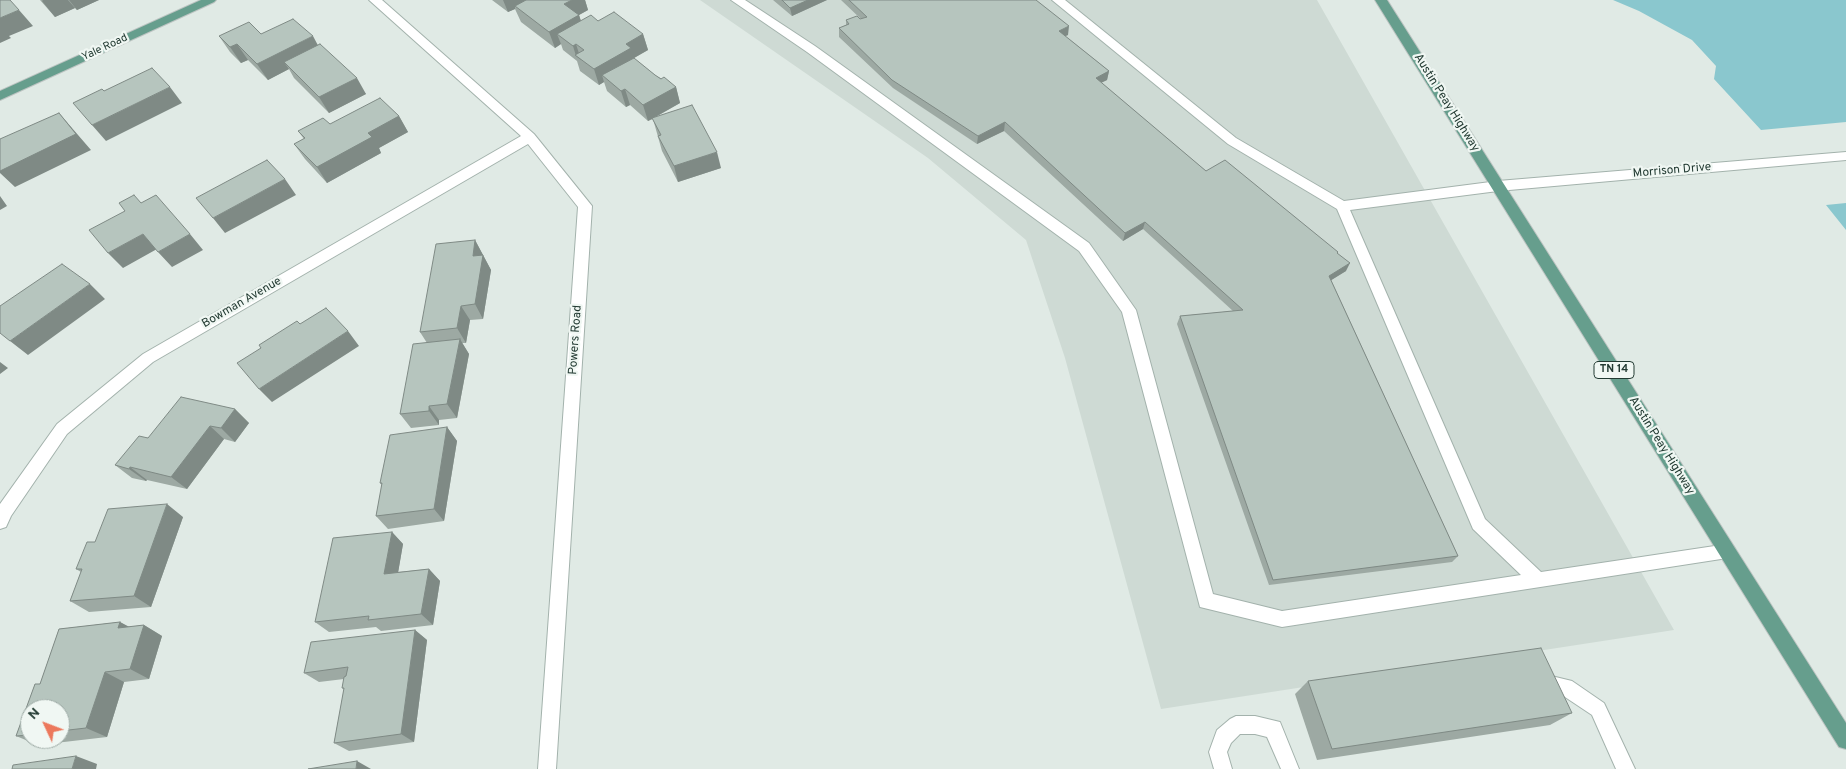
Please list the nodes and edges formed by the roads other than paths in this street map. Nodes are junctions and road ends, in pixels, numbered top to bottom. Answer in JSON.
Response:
{"nodes":[{"id":1,"x":210,"y":0,"type":"edge"},
{"id":2,"x":374,"y":0,"type":"edge"},
{"id":3,"x":737,"y":0,"type":"edge"},
{"id":4,"x":1058,"y":0,"type":"edge"},
{"id":5,"x":1381,"y":0,"type":"edge"},
{"id":6,"x":0,"y":96,"type":"edge"},
{"id":7,"x":530,"y":136,"type":"junction"},
{"id":8,"x":1846,"y":156,"type":"edge"},
{"id":9,"x":1498,"y":186,"type":"junction"},
{"id":10,"x":1342,"y":206,"type":"junction"},
{"id":11,"x":0,"y":522,"type":"edge"},
{"id":12,"x":1728,"y":552,"type":"junction"},
{"id":13,"x":1538,"y":580,"type":"junction"},
{"id":14,"x":1539,"y":682,"type":"edge"},
{"id":15,"x":1846,"y":740,"type":"edge"},
{"id":16,"x":547,"y":769,"type":"edge"},
{"id":17,"x":1224,"y":769,"type":"edge"},
{"id":18,"x":1290,"y":769,"type":"edge"},
{"id":19,"x":1626,"y":769,"type":"edge"}],
"edges":[{"from":1,"to":6,"type":"main road","name":"Yale Road"},
{"from":2,"to":7,"type":"street","name":"Powers Road"},
{"from":3,"to":13,"type":"street"},
{"from":4,"to":10,"type":"street"},
{"from":5,"to":9,"type":"main road","name":"Austin Peay Highway","number":"TN 14"},
{"from":7,"to":11,"type":"street","name":"Bowman Avenue"},
{"from":7,"to":16,"type":"street","name":"Powers Road"},
{"from":8,"to":9,"type":"street","name":"Morrison Drive"},
{"from":9,"to":10,"type":"street","name":"Morrison Drive"},
{"from":9,"to":12,"type":"main road","name":"Austin Peay Highway","number":"TN 14"},
{"from":10,"to":13,"type":"street"},
{"from":12,"to":13,"type":"street"},
{"from":12,"to":15,"type":"main road","name":"Austin Peay Highway","number":"TN 14"},
{"from":14,"to":19,"type":"street"},
{"from":17,"to":18,"type":"street"}]}
